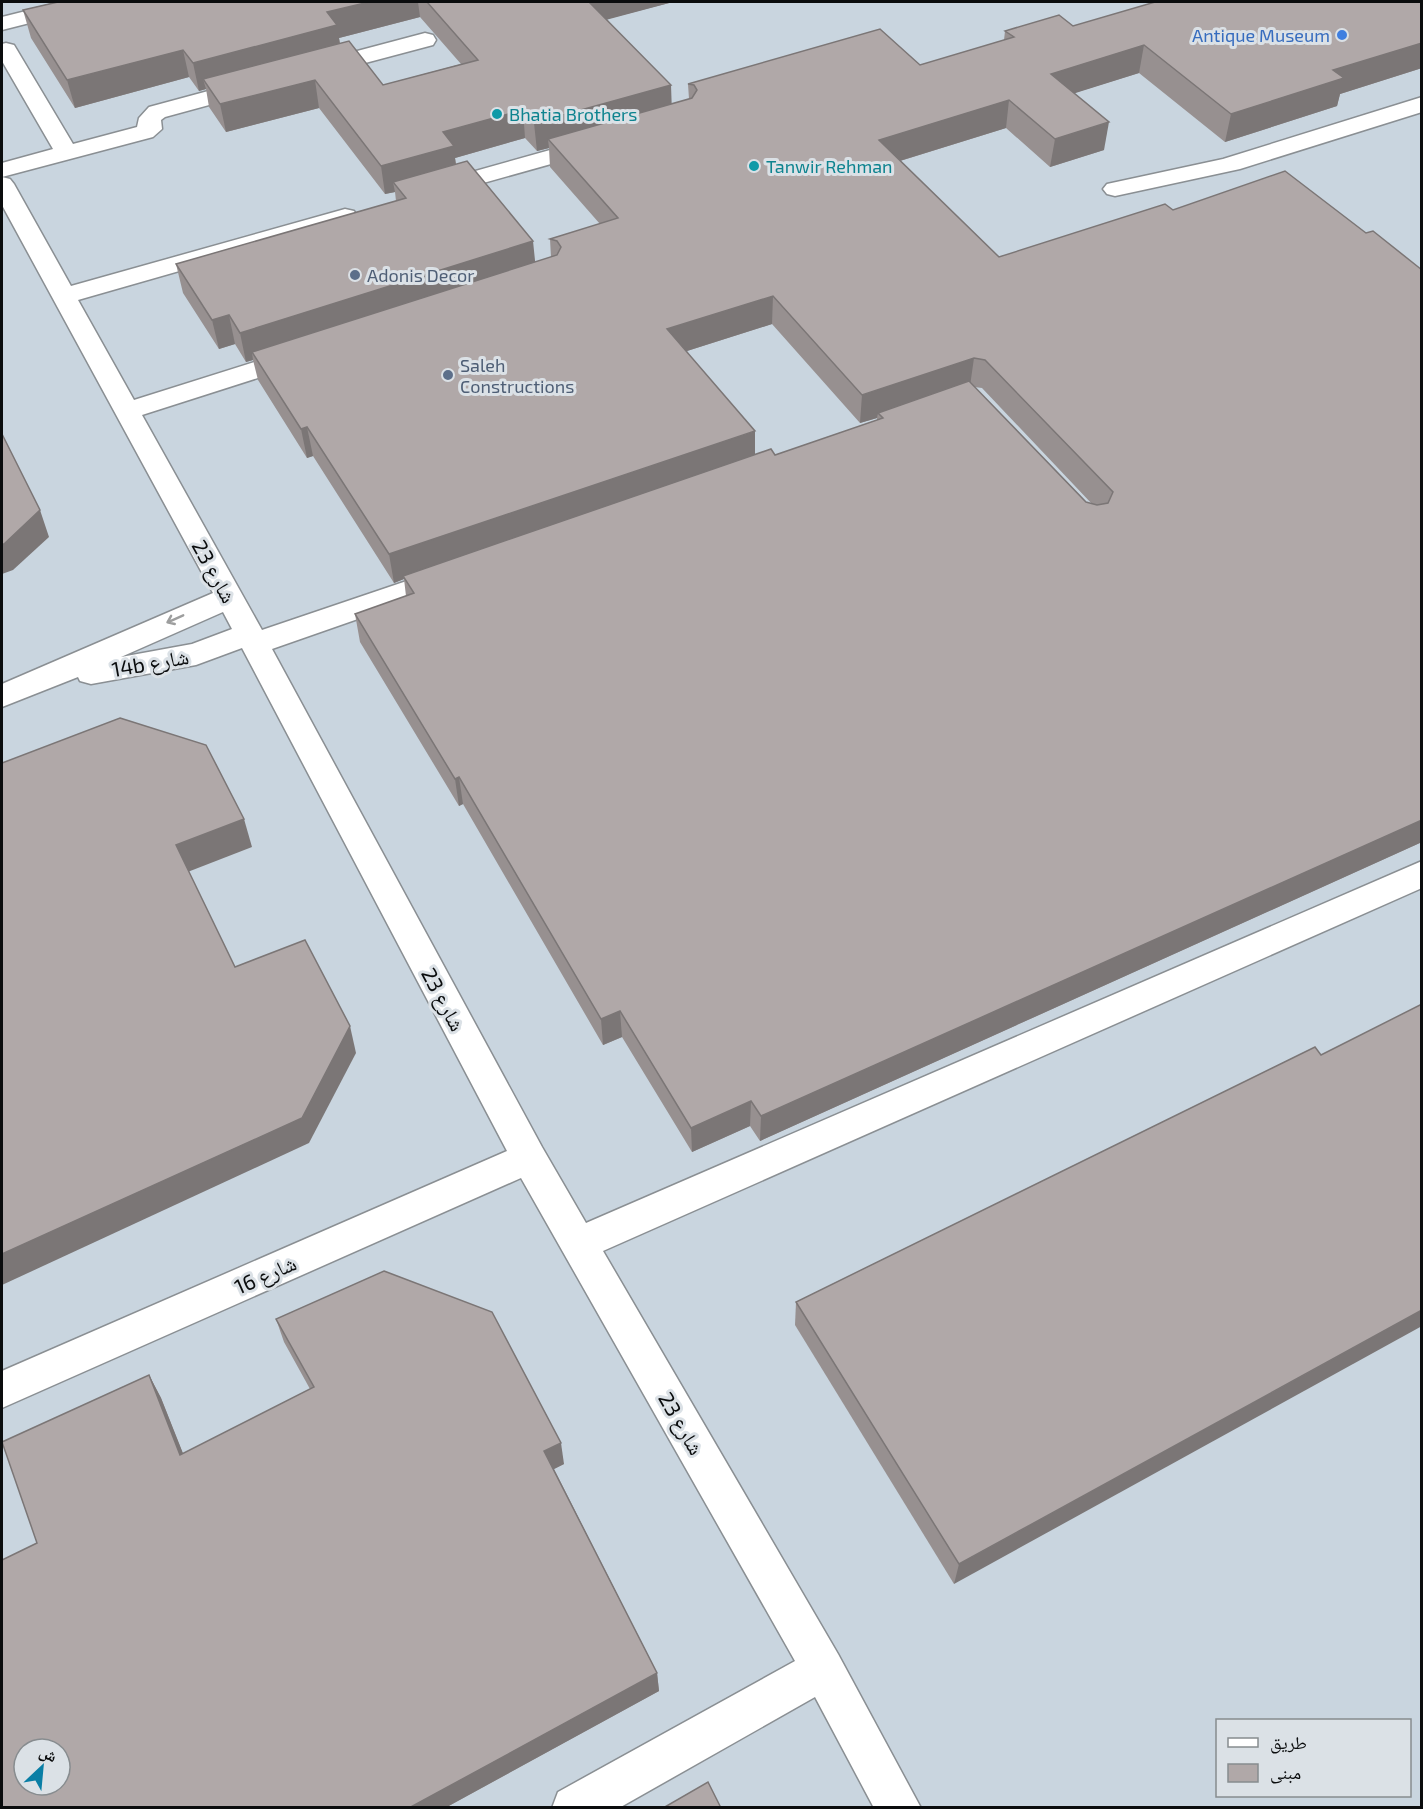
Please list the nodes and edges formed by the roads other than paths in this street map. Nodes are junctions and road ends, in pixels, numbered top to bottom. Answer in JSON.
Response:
{"nodes":[{"id":1,"x":86,"y":2,"type":"edge"},
{"id":2,"x":2,"y":24,"type":"edge"},
{"id":3,"x":425,"y":40,"type":"dead end"},
{"id":4,"x":6,"y":50,"type":"dead end"},
{"id":5,"x":300,"y":74,"type":"edge"},
{"id":6,"x":266,"y":83,"type":"edge"},
{"id":7,"x":1422,"y":104,"type":"edge"},
{"id":8,"x":615,"y":139,"type":"edge"},
{"id":9,"x":66,"y":152,"type":"junction"},
{"id":10,"x":2,"y":170,"type":"edge"},
{"id":11,"x":2,"y":184,"type":"edge"},
{"id":12,"x":1115,"y":189,"type":"dead end"},
{"id":13,"x":420,"y":194,"type":"edge"},
{"id":14,"x":362,"y":211,"type":"edge"},
{"id":15,"x":63,"y":296,"type":"junction"},
{"id":16,"x":321,"y":349,"type":"edge"},
{"id":17,"x":126,"y":411,"type":"junction"},
{"id":18,"x":467,"y":570,"type":"edge"},
{"id":19,"x":230,"y":598,"type":"junction"},
{"id":20,"x":252,"y":639,"type":"junction"},
{"id":21,"x":48,"y":680,"type":"junction"},
{"id":22,"x":2,"y":696,"type":"edge"},
{"id":23,"x":1422,"y":874,"type":"edge"},
{"id":24,"x":529,"y":1158,"type":"junction"},
{"id":25,"x":578,"y":1244,"type":"junction"},
{"id":26,"x":2,"y":1390,"type":"edge"},
{"id":27,"x":823,"y":1669,"type":"junction"},
{"id":28,"x":574,"y":1808,"type":"edge"},
{"id":29,"x":899,"y":1808,"type":"edge"}],
"edges":[{"from":1,"to":2,"type":"street"},
{"from":3,"to":5,"type":"street"},
{"from":4,"to":9,"type":"street"},
{"from":6,"to":9,"type":"street"},
{"from":7,"to":12,"type":"street"},
{"from":8,"to":13,"type":"street"},
{"from":9,"to":10,"type":"street"},
{"from":11,"to":15,"type":"street","name":"شارع 23"},
{"from":14,"to":15,"type":"street"},
{"from":15,"to":17,"type":"street","name":"شارع 23"},
{"from":16,"to":17,"type":"street"},
{"from":17,"to":19,"type":"street","name":"شارع 23"},
{"from":18,"to":20,"type":"street","name":"14b شارع"},
{"from":19,"to":20,"type":"street","name":"شارع 23"},
{"from":19,"to":21,"type":"street","name":"14b شارع","one_way":true},
{"from":20,"to":21,"type":"street","name":"14b شارع"},
{"from":20,"to":24,"type":"street","name":"شارع 23"},
{"from":21,"to":22,"type":"street","name":"14b شارع"},
{"from":23,"to":25,"type":"street"},
{"from":24,"to":25,"type":"street","name":"شارع 23"},
{"from":24,"to":26,"type":"street","name":"شارع 16"},
{"from":25,"to":27,"type":"street","name":"شارع 23"},
{"from":27,"to":28,"type":"street"},
{"from":27,"to":29,"type":"street","name":"شارع 23"}]}
